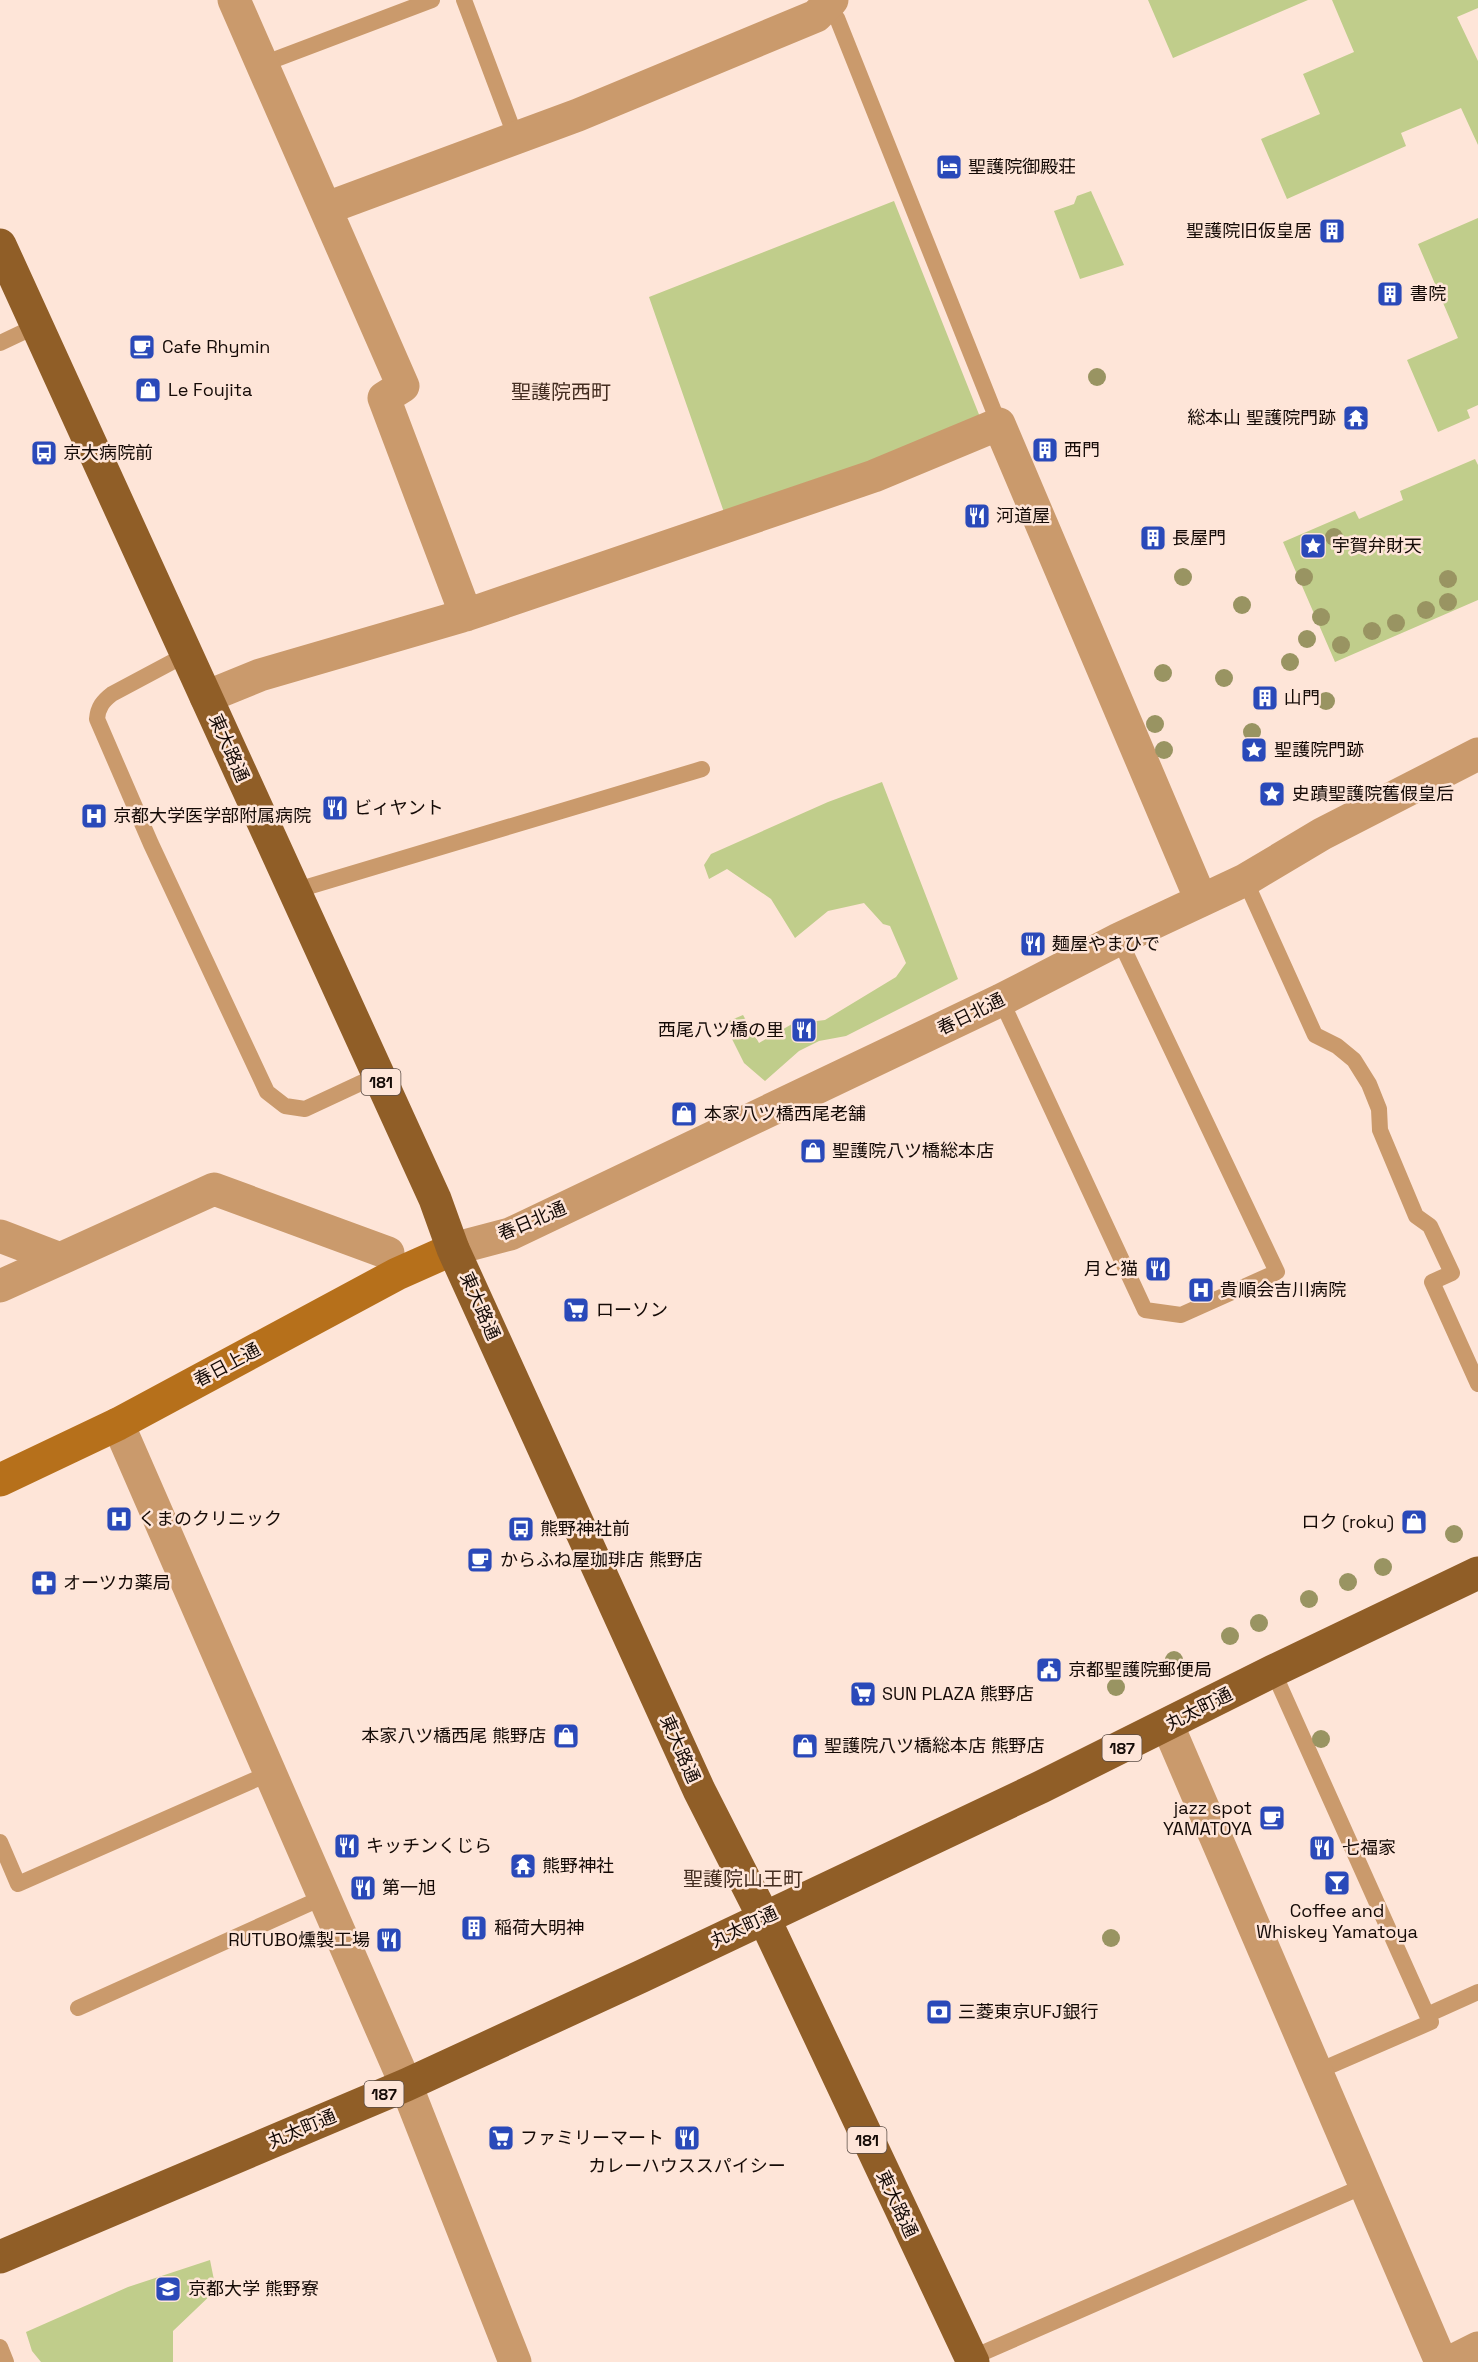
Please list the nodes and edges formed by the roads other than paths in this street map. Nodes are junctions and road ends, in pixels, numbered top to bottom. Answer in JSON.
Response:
{"nodes":[{"id":1,"x":234,"y":0,"type":"edge"},
{"id":2,"x":432,"y":0,"type":"edge"},
{"id":3,"x":464,"y":0,"type":"edge"},
{"id":4,"x":834,"y":6,"type":"edge"},
{"id":5,"x":263,"y":64,"type":"junction"},
{"id":6,"x":516,"y":138,"type":"junction"},
{"id":7,"x":327,"y":208,"type":"junction"},
{"id":8,"x":0,"y":245,"type":"edge"},
{"id":9,"x":36,"y":326,"type":"junction"},
{"id":10,"x":0,"y":343,"type":"edge"},
{"id":11,"x":999,"y":424,"type":"junction"},
{"id":12,"x":466,"y":615,"type":"junction"},
{"id":13,"x":187,"y":654,"type":"junction"},
{"id":14,"x":206,"y":697,"type":"junction"},
{"id":15,"x":1478,"y":754,"type":"edge"},
{"id":16,"x":702,"y":770,"type":"dead end"},
{"id":17,"x":1245,"y":880,"type":"junction"},
{"id":18,"x":294,"y":891,"type":"junction"},
{"id":19,"x":1201,"y":900,"type":"junction"},
{"id":20,"x":1119,"y":939,"type":"junction"},
{"id":21,"x":1001,"y":1000,"type":"junction"},
{"id":22,"x":378,"y":1075,"type":"junction"},
{"id":23,"x":0,"y":1236,"type":"edge"},
{"id":24,"x":453,"y":1249,"type":"junction"},
{"id":25,"x":388,"y":1252,"type":"dead end"},
{"id":26,"x":60,"y":1259,"type":"junction"},
{"id":27,"x":0,"y":1286,"type":"edge"},
{"id":28,"x":1478,"y":1384,"type":"edge"},
{"id":29,"x":118,"y":1424,"type":"junction"},
{"id":30,"x":0,"y":1480,"type":"edge"},
{"id":31,"x":1478,"y":1573,"type":"edge"},
{"id":32,"x":1273,"y":1671,"type":"junction"},
{"id":33,"x":1168,"y":1726,"type":"junction"},
{"id":34,"x":270,"y":1773,"type":"junction"},
{"id":35,"x":0,"y":1842,"type":"edge"},
{"id":36,"x":324,"y":1897,"type":"junction"},
{"id":37,"x":764,"y":1918,"type":"junction"},
{"id":38,"x":1478,"y":1992,"type":"edge"},
{"id":39,"x":78,"y":2008,"type":"dead end"},
{"id":40,"x":1427,"y":2014,"type":"junction"},
{"id":41,"x":1316,"y":2073,"type":"junction"},
{"id":42,"x":406,"y":2085,"type":"junction"},
{"id":43,"x":1364,"y":2186,"type":"junction"},
{"id":44,"x":0,"y":2258,"type":"edge"},
{"id":45,"x":0,"y":2347,"type":"edge"},
{"id":46,"x":1478,"y":2348,"type":"edge"},
{"id":47,"x":972,"y":2360,"type":"edge"},
{"id":48,"x":6,"y":2362,"type":"edge"},
{"id":49,"x":515,"y":2362,"type":"edge"},
{"id":50,"x":1441,"y":2362,"type":"edge"},
{"id":51,"x":1450,"y":2362,"type":"edge"}],
"edges":[{"from":1,"to":5,"type":"street"},
{"from":2,"to":5,"type":"lane"},
{"from":3,"to":6,"type":"lane"},
{"from":4,"to":6,"type":"street"},
{"from":4,"to":11,"type":"lane"},
{"from":5,"to":7,"type":"street"},
{"from":6,"to":7,"type":"street"},
{"from":7,"to":12,"type":"street"},
{"from":8,"to":9,"type":"main road","name":"東大路通","number":"181"},
{"from":9,"to":10,"type":"lane"},
{"from":9,"to":13,"type":"main road","name":"東大路通","number":"181"},
{"from":11,"to":12,"type":"street"},
{"from":11,"to":19,"type":"street"},
{"from":12,"to":14,"type":"street"},
{"from":13,"to":14,"type":"main road","name":"東大路通","number":"181"},
{"from":13,"to":22,"type":"lane"},
{"from":14,"to":18,"type":"main road","name":"東大路通","number":"181"},
{"from":15,"to":17,"type":"street","name":"春日北通"},
{"from":16,"to":18,"type":"lane"},
{"from":17,"to":19,"type":"street","name":"春日北通"},
{"from":17,"to":28,"type":"lane"},
{"from":18,"to":22,"type":"main road","name":"東大路通","number":"181"},
{"from":19,"to":20,"type":"street","name":"春日北通"},
{"from":20,"to":21,"type":"street","name":"春日北通"},
{"from":20,"to":21,"type":"lane"},
{"from":21,"to":24,"type":"street","name":"春日北通"},
{"from":22,"to":24,"type":"main road","name":"東大路通","number":"181"},
{"from":23,"to":26,"type":"street"},
{"from":24,"to":29,"type":"street","name":"春日上通"},
{"from":24,"to":37,"type":"main road","name":"東大路通","number":"181"},
{"from":25,"to":26,"type":"street"},
{"from":26,"to":27,"type":"street"},
{"from":29,"to":30,"type":"street","name":"春日上通"},
{"from":29,"to":34,"type":"street"},
{"from":31,"to":32,"type":"main road","name":"丸太町通","number":"187"},
{"from":32,"to":33,"type":"main road","name":"丸太町通","number":"187"},
{"from":32,"to":40,"type":"lane"},
{"from":33,"to":37,"type":"main road","name":"丸太町通","number":"187"},
{"from":33,"to":41,"type":"street"},
{"from":34,"to":35,"type":"lane"},
{"from":34,"to":36,"type":"street"},
{"from":36,"to":39,"type":"lane"},
{"from":36,"to":42,"type":"street"},
{"from":37,"to":42,"type":"main road","name":"丸太町通","number":"187"},
{"from":37,"to":47,"type":"main road","name":"東大路通","number":"181"},
{"from":38,"to":40,"type":"lane"},
{"from":40,"to":41,"type":"lane"},
{"from":41,"to":43,"type":"street"},
{"from":42,"to":44,"type":"main road","name":"丸太町通","number":"187"},
{"from":42,"to":49,"type":"street"},
{"from":43,"to":47,"type":"lane"},
{"from":43,"to":50,"type":"street"},
{"from":45,"to":48,"type":"lane"},
{"from":46,"to":51,"type":"street"}]}
